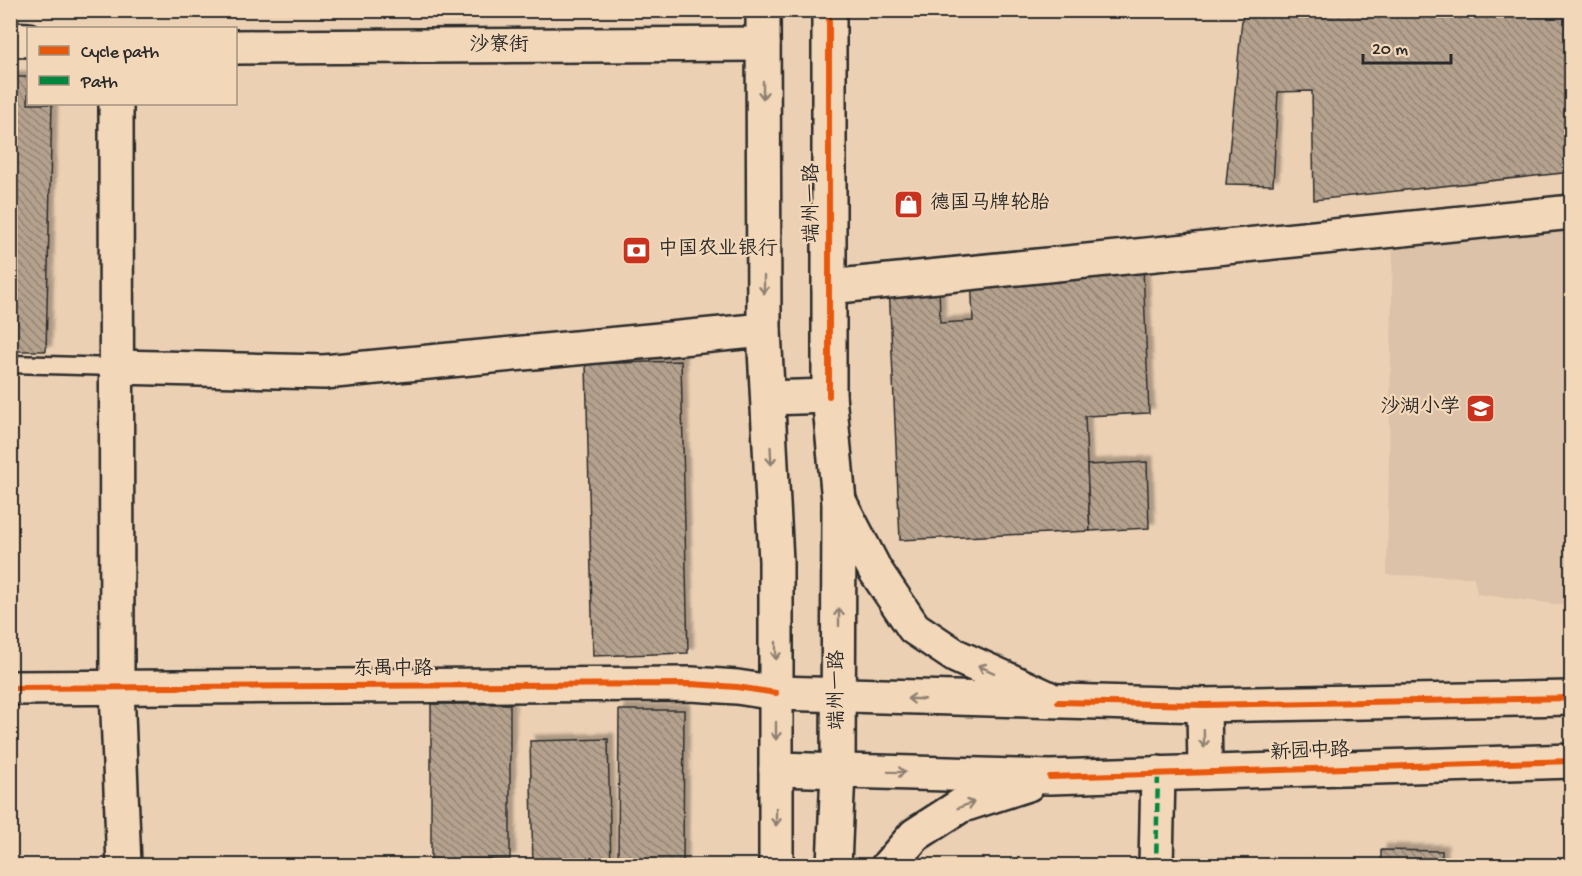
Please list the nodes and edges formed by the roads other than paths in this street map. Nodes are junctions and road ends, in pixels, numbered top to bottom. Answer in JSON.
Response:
{"nodes":[{"id":1,"x":763,"y":10,"type":"edge"},
{"id":2,"x":829,"y":10,"type":"edge"},
{"id":3,"x":10,"y":39,"type":"edge"},
{"id":4,"x":27,"y":40,"type":"edge"},
{"id":5,"x":763,"y":44,"type":"junction"},
{"id":6,"x":237,"y":47,"type":"edge"},
{"id":7,"x":116,"y":105,"type":"edge"},
{"id":8,"x":1572,"y":212,"type":"edge"},
{"id":9,"x":830,"y":287,"type":"junction"},
{"id":10,"x":764,"y":330,"type":"junction"},
{"id":11,"x":10,"y":364,"type":"edge"},
{"id":12,"x":116,"y":367,"type":"junction"},
{"id":13,"x":830,"y":396,"type":"junction"},
{"id":14,"x":768,"y":398,"type":"junction"},
{"id":15,"x":839,"y":501,"type":"junction"},
{"id":16,"x":10,"y":688,"type":"edge"},
{"id":17,"x":117,"y":688,"type":"junction"},
{"id":18,"x":776,"y":693,"type":"junction"},
{"id":19,"x":838,"y":697,"type":"junction"},
{"id":20,"x":1572,"y":698,"type":"edge"},
{"id":21,"x":1058,"y":702,"type":"junction"},
{"id":22,"x":1204,"y":705,"type":"junction"},
{"id":23,"x":1572,"y":761,"type":"edge"},
{"id":24,"x":776,"y":769,"type":"junction"},
{"id":25,"x":838,"y":771,"type":"junction"},
{"id":26,"x":1205,"y":772,"type":"junction"},
{"id":27,"x":1158,"y":774,"type":"junction"},
{"id":28,"x":1050,"y":777,"type":"junction"},
{"id":29,"x":124,"y":866,"type":"edge"},
{"id":30,"x":776,"y":866,"type":"edge"},
{"id":31,"x":834,"y":866,"type":"edge"},
{"id":32,"x":888,"y":866,"type":"edge"},
{"id":33,"x":1155,"y":866,"type":"edge"}],
"edges":[{"from":1,"to":5,"type":"main road"},
{"from":2,"to":9,"type":"main road","name":"端州一路"},
{"from":3,"to":4,"type":"main road"},
{"from":5,"to":6,"type":"main road","name":"沙寮街"},
{"from":5,"to":10,"type":"main road","one_way":true},
{"from":7,"to":12,"type":"main road"},
{"from":8,"to":9,"type":"main road"},
{"from":9,"to":13,"type":"main road","name":"端州一路"},
{"from":10,"to":12,"type":"main road"},
{"from":10,"to":14,"type":"main road"},
{"from":11,"to":12,"type":"lane"},
{"from":12,"to":17,"type":"main road"},
{"from":13,"to":14,"type":"main road"},
{"from":13,"to":15,"type":"main road","name":"端州一路"},
{"from":14,"to":18,"type":"main road","one_way":true},
{"from":19,"to":15,"type":"main road","name":"端州一路","one_way":true},
{"from":21,"to":15,"type":"main road","one_way":true},
{"from":16,"to":17,"type":"main road","name":"东禺中路"},
{"from":17,"to":18,"type":"main road","name":"东禺中路"},
{"from":17,"to":29,"type":"main road"},
{"from":18,"to":19,"type":"main road","name":"东禺中路"},
{"from":18,"to":24,"type":"main road","one_way":true},
{"from":21,"to":19,"type":"main road","one_way":true},
{"from":19,"to":25,"type":"main road","name":"端州一路"},
{"from":20,"to":22,"type":"main road"},
{"from":21,"to":22,"type":"main road"},
{"from":22,"to":26,"type":"main road","one_way":true},
{"from":23,"to":26,"type":"main road","name":"新园中路"},
{"from":24,"to":25,"type":"main road","name":"新园中路"},
{"from":24,"to":30,"type":"main road","one_way":true},
{"from":25,"to":28,"type":"main road","name":"新园中路","one_way":true},
{"from":25,"to":31,"type":"main road","name":"端州一路"},
{"from":26,"to":27,"type":"main road","name":"新园中路"},
{"from":27,"to":28,"type":"main road","name":"新园中路"},
{"from":27,"to":33,"type":"main road"},
{"from":32,"to":28,"type":"main road","one_way":true}]}
